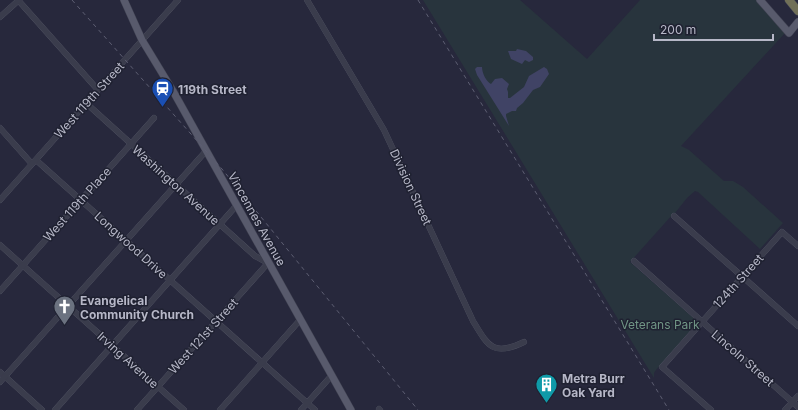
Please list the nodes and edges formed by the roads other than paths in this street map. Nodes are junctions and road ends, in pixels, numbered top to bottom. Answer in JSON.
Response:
{"nodes":[{"id":1,"x":18,"y":0,"type":"edge"},
{"id":2,"x":124,"y":0,"type":"edge"},
{"id":3,"x":178,"y":0,"type":"edge"},
{"id":4,"x":307,"y":0,"type":"edge"},
{"id":5,"x":760,"y":0,"type":"edge"},
{"id":6,"x":789,"y":0,"type":"edge"},
{"id":7,"x":798,"y":10,"type":"edge"},
{"id":8,"x":0,"y":17,"type":"edge"},
{"id":9,"x":796,"y":24,"type":"edge"},
{"id":10,"x":142,"y":40,"type":"junction"},
{"id":11,"x":98,"y":90,"type":"junction"},
{"id":12,"x":86,"y":103,"type":"junction"},
{"id":13,"x":154,"y":118,"type":"dead end"},
{"id":14,"x":0,"y":128,"type":"edge"},
{"id":15,"x":130,"y":144,"type":"junction"},
{"id":16,"x":206,"y":151,"type":"junction"},
{"id":17,"x":34,"y":162,"type":"junction"},
{"id":18,"x":176,"y":185,"type":"junction"},
{"id":19,"x":0,"y":200,"type":"edge"},
{"id":20,"x":81,"y":200,"type":"junction"},
{"id":21,"x":236,"y":206,"type":"junction"},
{"id":22,"x":674,"y":216,"type":"dead end"},
{"id":23,"x":220,"y":225,"type":"junction"},
{"id":24,"x":126,"y":241,"type":"junction"},
{"id":25,"x":0,"y":245,"type":"edge"},
{"id":26,"x":798,"y":246,"type":"edge"},
{"id":27,"x":634,"y":261,"type":"dead end"},
{"id":28,"x":268,"y":262,"type":"junction"},
{"id":29,"x":22,"y":265,"type":"junction"},
{"id":30,"x":742,"y":277,"type":"junction"},
{"id":31,"x":170,"y":280,"type":"junction"},
{"id":32,"x":0,"y":291,"type":"edge"},
{"id":33,"x":68,"y":306,"type":"junction"},
{"id":34,"x":300,"y":320,"type":"junction"},
{"id":35,"x":216,"y":321,"type":"junction"},
{"id":36,"x":702,"y":322,"type":"junction"},
{"id":37,"x":798,"y":326,"type":"edge"},
{"id":38,"x":524,"y":342,"type":"dead end"},
{"id":39,"x":112,"y":346,"type":"junction"},
{"id":40,"x":262,"y":363,"type":"junction"},
{"id":41,"x":2,"y":374,"type":"edge"},
{"id":42,"x":332,"y":375,"type":"junction"},
{"id":43,"x":0,"y":382,"type":"edge"},
{"id":44,"x":158,"y":387,"type":"junction"},
{"id":45,"x":798,"y":396,"type":"edge"},
{"id":46,"x":792,"y":402,"type":"junction"},
{"id":47,"x":307,"y":403,"type":"junction"},
{"id":48,"x":798,"y":407,"type":"edge"},
{"id":49,"x":42,"y":410,"type":"edge"},
{"id":50,"x":55,"y":410,"type":"edge"},
{"id":51,"x":137,"y":410,"type":"edge"},
{"id":52,"x":184,"y":410,"type":"edge"},
{"id":53,"x":220,"y":410,"type":"edge"},
{"id":54,"x":301,"y":410,"type":"edge"},
{"id":55,"x":315,"y":410,"type":"edge"},
{"id":56,"x":351,"y":410,"type":"edge"},
{"id":57,"x":711,"y":410,"type":"edge"},
{"id":58,"x":785,"y":410,"type":"edge"}],
"edges":[{"from":1,"to":8,"type":"street"},
{"from":1,"to":11,"type":"street"},
{"from":2,"to":10,"type":"main road","name":"Vincennes Avenue"},
{"from":3,"to":10,"type":"street","name":"West 119th Street"},
{"from":4,"to":38,"type":"street","name":"Division Street"},
{"from":5,"to":9,"type":"main road"},
{"from":6,"to":7,"type":"highway"},
{"from":10,"to":11,"type":"street","name":"West 119th Street"},
{"from":10,"to":16,"type":"main road","name":"Vincennes Avenue"},
{"from":11,"to":12,"type":"street","name":"West 119th Street"},
{"from":12,"to":15,"type":"street","name":"Washington Avenue"},
{"from":12,"to":17,"type":"street","name":"West 119th Street"},
{"from":13,"to":15,"type":"street","name":"West 119th Place"},
{"from":14,"to":17,"type":"street","name":"Longwood Drive"},
{"from":15,"to":18,"type":"street","name":"Washington Avenue"},
{"from":15,"to":20,"type":"street","name":"West 119th Place"},
{"from":16,"to":18,"type":"street"},
{"from":16,"to":21,"type":"main road","name":"Vincennes Avenue"},
{"from":17,"to":19,"type":"street","name":"West 119th Street"},
{"from":17,"to":20,"type":"street","name":"Longwood Drive"},
{"from":18,"to":23,"type":"street","name":"Washington Avenue"},
{"from":18,"to":24,"type":"street"},
{"from":20,"to":24,"type":"street","name":"Longwood Drive"},
{"from":20,"to":29,"type":"street","name":"West 119th Place"},
{"from":21,"to":23,"type":"street"},
{"from":21,"to":28,"type":"main road","name":"Vincennes Avenue"},
{"from":22,"to":30,"type":"street"},
{"from":23,"to":28,"type":"street","name":"Washington Avenue"},
{"from":23,"to":31,"type":"street"},
{"from":24,"to":31,"type":"street","name":"Longwood Drive"},
{"from":24,"to":33,"type":"street"},
{"from":25,"to":29,"type":"street","name":"Irving Avenue"},
{"from":26,"to":30,"type":"street","name":"124th Street"},
{"from":27,"to":36,"type":"street","name":"Lincoln Street"},
{"from":28,"to":34,"type":"main road","name":"Vincennes Avenue"},
{"from":28,"to":35,"type":"street","name":"West 121st Street"},
{"from":29,"to":32,"type":"street","name":"West 119th Place"},
{"from":29,"to":33,"type":"street","name":"Irving Avenue"},
{"from":30,"to":36,"type":"street","name":"124th Street"},
{"from":30,"to":37,"type":"street"},
{"from":31,"to":35,"type":"street","name":"Longwood Drive"},
{"from":31,"to":39,"type":"street"},
{"from":33,"to":39,"type":"street","name":"Irving Avenue"},
{"from":33,"to":41,"type":"street"},
{"from":34,"to":40,"type":"street"},
{"from":34,"to":42,"type":"main road","name":"Vincennes Avenue"},
{"from":35,"to":40,"type":"street","name":"Longwood Drive"},
{"from":35,"to":44,"type":"street","name":"West 121st Street"},
{"from":36,"to":46,"type":"street","name":"Lincoln Street"},
{"from":36,"to":57,"type":"street","name":"124th Street"},
{"from":39,"to":44,"type":"street","name":"Irving Avenue"},
{"from":39,"to":50,"type":"street"},
{"from":40,"to":47,"type":"street","name":"Longwood Drive"},
{"from":40,"to":53,"type":"street"},
{"from":41,"to":43,"type":"street"},
{"from":41,"to":49,"type":"street"},
{"from":42,"to":47,"type":"street"},
{"from":42,"to":56,"type":"main road","name":"Vincennes Avenue"},
{"from":44,"to":51,"type":"street","name":"West 121st Street"},
{"from":44,"to":52,"type":"street","name":"Irving Avenue"},
{"from":45,"to":46,"type":"street"},
{"from":46,"to":48,"type":"street","name":"Lincoln Street"},
{"from":46,"to":58,"type":"street"},
{"from":47,"to":54,"type":"street"},
{"from":47,"to":55,"type":"street","name":"Longwood Drive"}]}
